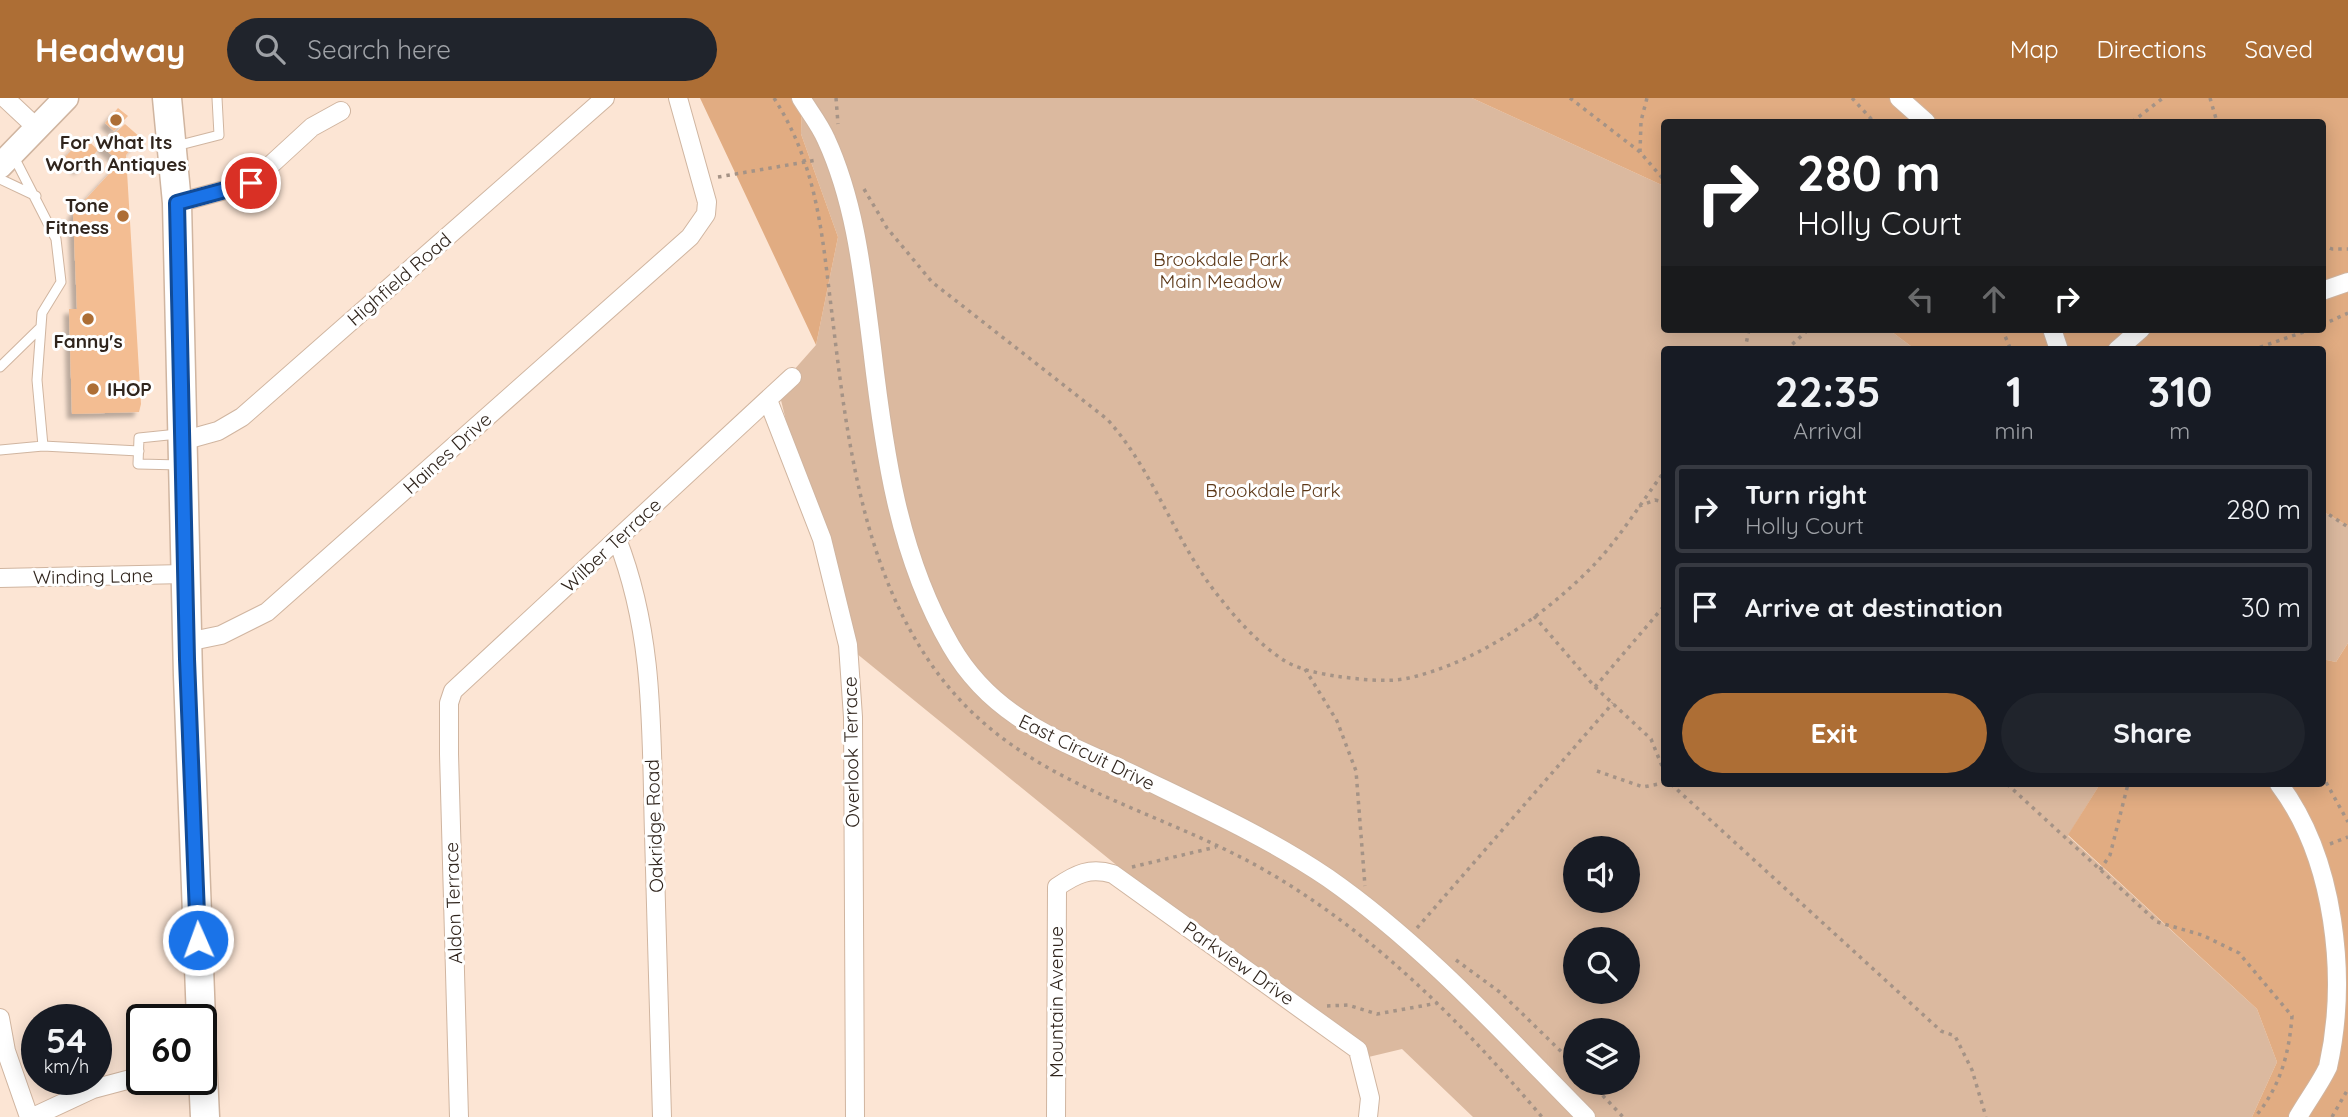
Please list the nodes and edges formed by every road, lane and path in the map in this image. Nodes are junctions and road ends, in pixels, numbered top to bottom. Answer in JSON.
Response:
{"nodes":[{"id":1,"x":5,"y":98,"type":"edge"},
{"id":2,"x":66,"y":98,"type":"edge"},
{"id":3,"x":217,"y":98,"type":"edge"},
{"id":4,"x":605,"y":98,"type":"edge"},
{"id":5,"x":678,"y":98,"type":"edge"},
{"id":6,"x":774,"y":98,"type":"edge"},
{"id":7,"x":801,"y":98,"type":"edge"},
{"id":8,"x":836,"y":98,"type":"edge"},
{"id":9,"x":1570,"y":98,"type":"edge"},
{"id":10,"x":1647,"y":98,"type":"edge"},
{"id":11,"x":1852,"y":98,"type":"edge"},
{"id":12,"x":1899,"y":98,"type":"edge"},
{"id":13,"x":2164,"y":98,"type":"edge"},
{"id":14,"x":2210,"y":98,"type":"edge"},
{"id":15,"x":166,"y":100,"type":"edge"},
{"id":16,"x":341,"y":111,"type":"dead end"},
{"id":17,"x":1874,"y":119,"type":"edge"},
{"id":18,"x":1923,"y":119,"type":"edge"},
{"id":19,"x":2136,"y":119,"type":"edge"},
{"id":20,"x":2216,"y":119,"type":"edge"},
{"id":21,"x":838,"y":126,"type":"dead end"},
{"id":22,"x":37,"y":128,"type":"junction"},
{"id":23,"x":173,"y":147,"type":"junction"},
{"id":24,"x":1640,"y":152,"type":"junction"},
{"id":25,"x":6,"y":159,"type":"edge"},
{"id":26,"x":807,"y":164,"type":"junction"},
{"id":27,"x":1661,"y":176,"type":"edge"},
{"id":28,"x":0,"y":179,"type":"edge"},
{"id":29,"x":859,"y":179,"type":"dead end"},
{"id":30,"x":704,"y":180,"type":"junction"},
{"id":31,"x":36,"y":197,"type":"junction"},
{"id":32,"x":177,"y":203,"type":"junction"},
{"id":33,"x":2326,"y":247,"type":"edge"},
{"id":34,"x":2348,"y":249,"type":"edge"},
{"id":35,"x":2348,"y":282,"type":"edge"},
{"id":36,"x":2326,"y":290,"type":"edge"},
{"id":37,"x":2348,"y":313,"type":"edge"},
{"id":38,"x":2326,"y":323,"type":"edge"},
{"id":39,"x":41,"y":327,"type":"junction"},
{"id":40,"x":1805,"y":333,"type":"edge"},
{"id":41,"x":2136,"y":333,"type":"edge"},
{"id":42,"x":2301,"y":333,"type":"edge"},
{"id":43,"x":1790,"y":346,"type":"edge"},
{"id":44,"x":2122,"y":346,"type":"edge"},
{"id":45,"x":2263,"y":346,"type":"edge"},
{"id":46,"x":0,"y":367,"type":"edge"},
{"id":47,"x":792,"y":377,"type":"dead end"},
{"id":48,"x":768,"y":400,"type":"junction"},
{"id":49,"x":43,"y":446,"type":"junction"},
{"id":50,"x":182,"y":446,"type":"junction"},
{"id":51,"x":0,"y":450,"type":"edge"},
{"id":52,"x":139,"y":451,"type":"junction"},
{"id":53,"x":1661,"y":476,"type":"edge"},
{"id":54,"x":1661,"y":501,"type":"edge"},
{"id":55,"x":1638,"y":506,"type":"junction"},
{"id":56,"x":2326,"y":513,"type":"edge"},
{"id":57,"x":2348,"y":527,"type":"edge"},
{"id":58,"x":617,"y":539,"type":"junction"},
{"id":59,"x":185,"y":574,"type":"junction"},
{"id":60,"x":0,"y":579,"type":"edge"},
{"id":61,"x":1661,"y":610,"type":"edge"},
{"id":62,"x":1534,"y":616,"type":"junction"},
{"id":63,"x":187,"y":642,"type":"junction"},
{"id":64,"x":1305,"y":669,"type":"junction"},
{"id":65,"x":1595,"y":687,"type":"junction"},
{"id":66,"x":453,"y":691,"type":"joint"},
{"id":67,"x":1613,"y":703,"type":"junction"},
{"id":68,"x":1661,"y":764,"type":"edge"},
{"id":69,"x":1597,"y":771,"type":"dead end"},
{"id":70,"x":2326,"y":782,"type":"edge"},
{"id":71,"x":1661,"y":784,"type":"edge"},
{"id":72,"x":1674,"y":787,"type":"edge"},
{"id":73,"x":2010,"y":787,"type":"edge"},
{"id":74,"x":2127,"y":787,"type":"edge"},
{"id":75,"x":2281,"y":787,"type":"edge"},
{"id":76,"x":2348,"y":822,"type":"edge"},
{"id":77,"x":2348,"y":837,"type":"edge"},
{"id":78,"x":1218,"y":846,"type":"junction"},
{"id":79,"x":2318,"y":848,"type":"junction"},
{"id":80,"x":1121,"y":870,"type":"dead end"},
{"id":81,"x":2100,"y":870,"type":"junction"},
{"id":82,"x":1057,"y":887,"type":"joint"},
{"id":83,"x":1363,"y":905,"type":"junction"},
{"id":84,"x":1407,"y":939,"type":"junction"},
{"id":85,"x":1456,"y":960,"type":"dead end"},
{"id":86,"x":1438,"y":1003,"type":"junction"},
{"id":87,"x":200,"y":1004,"type":"edge"},
{"id":88,"x":1323,"y":1006,"type":"dead end"},
{"id":89,"x":0,"y":1018,"type":"edge"},
{"id":90,"x":1563,"y":1053,"type":"edge"},
{"id":91,"x":126,"y":1080,"type":"edge"},
{"id":92,"x":2348,"y":1089,"type":"edge"},
{"id":93,"x":203,"y":1095,"type":"edge"},
{"id":94,"x":1602,"y":1095,"type":"edge"},
{"id":95,"x":31,"y":1117,"type":"edge"},
{"id":96,"x":205,"y":1117,"type":"edge"},
{"id":97,"x":459,"y":1117,"type":"edge"},
{"id":98,"x":662,"y":1117,"type":"edge"},
{"id":99,"x":855,"y":1117,"type":"edge"},
{"id":100,"x":1056,"y":1117,"type":"edge"},
{"id":101,"x":1368,"y":1117,"type":"edge"},
{"id":102,"x":1542,"y":1117,"type":"edge"},
{"id":103,"x":1586,"y":1117,"type":"edge"},
{"id":104,"x":1623,"y":1117,"type":"edge"},
{"id":105,"x":1986,"y":1117,"type":"edge"},
{"id":106,"x":2255,"y":1117,"type":"edge"},
{"id":107,"x":2298,"y":1117,"type":"edge"},
{"id":108,"x":2332,"y":1117,"type":"edge"}],
"edges":[{"from":1,"to":22,"type":"street"},
{"from":2,"to":22,"type":"main road"},
{"from":3,"to":23,"type":"lane"},
{"from":4,"to":50,"type":"street","name":"Highfield Road"},
{"from":5,"to":30,"type":"street"},
{"from":6,"to":26,"type":"path"},
{"from":7,"to":83,"type":"street","name":"East Circuit Drive"},
{"from":8,"to":21,"type":"path"},
{"from":9,"to":24,"type":"path"},
{"from":10,"to":24,"type":"path"},
{"from":11,"to":17,"type":"path"},
{"from":12,"to":18,"type":"street"},
{"from":13,"to":19,"type":"path"},
{"from":14,"to":20,"type":"path"},
{"from":15,"to":23,"type":"main road"},
{"from":16,"to":32,"type":"street"},
{"from":22,"to":25,"type":"main road"},
{"from":23,"to":32,"type":"main road"},
{"from":24,"to":27,"type":"path"},
{"from":25,"to":31,"type":"lane"},
{"from":26,"to":30,"type":"path"},
{"from":26,"to":78,"type":"path"},
{"from":28,"to":31,"type":"lane"},
{"from":29,"to":64,"type":"path"},
{"from":30,"to":63,"type":"street","name":"Haines Drive"},
{"from":31,"to":39,"type":"lane"},
{"from":32,"to":50,"type":"main road"},
{"from":33,"to":34,"type":"path"},
{"from":35,"to":36,"type":"street"},
{"from":37,"to":38,"type":"path"},
{"from":39,"to":46,"type":"lane"},
{"from":39,"to":49,"type":"lane"},
{"from":40,"to":43,"type":"path"},
{"from":41,"to":44,"type":"street"},
{"from":42,"to":45,"type":"path"},
{"from":47,"to":48,"type":"street","name":"Wilber Terrace"},
{"from":48,"to":58,"type":"street","name":"Wilber Terrace"},
{"from":48,"to":99,"type":"street","name":"Overlook Terrace"},
{"from":49,"to":51,"type":"lane"},
{"from":49,"to":52,"type":"lane"},
{"from":50,"to":52,"type":"lane"},
{"from":50,"to":52,"type":"lane"},
{"from":50,"to":59,"type":"main road"},
{"from":53,"to":55,"type":"path"},
{"from":54,"to":55,"type":"path"},
{"from":55,"to":62,"type":"path"},
{"from":56,"to":57,"type":"path"},
{"from":58,"to":66,"type":"street","name":"Wilber Terrace"},
{"from":58,"to":98,"type":"street","name":"Oakridge Road"},
{"from":59,"to":60,"type":"street","name":"Winding Lane"},
{"from":59,"to":63,"type":"main road"},
{"from":61,"to":65,"type":"path"},
{"from":62,"to":64,"type":"path"},
{"from":62,"to":65,"type":"path"},
{"from":63,"to":87,"type":"main road"},
{"from":64,"to":83,"type":"path"},
{"from":65,"to":67,"type":"path"},
{"from":66,"to":97,"type":"street","name":"Aldon Terrace"},
{"from":67,"to":68,"type":"path"},
{"from":67,"to":84,"type":"path"},
{"from":69,"to":71,"type":"path"},
{"from":70,"to":76,"type":"path"},
{"from":72,"to":105,"type":"path"},
{"from":73,"to":81,"type":"path"},
{"from":74,"to":81,"type":"path"},
{"from":75,"to":79,"type":"street"},
{"from":77,"to":79,"type":"path"},
{"from":78,"to":80,"type":"path"},
{"from":78,"to":86,"type":"path"},
{"from":79,"to":107,"type":"street"},
{"from":81,"to":106,"type":"path"},
{"from":82,"to":100,"type":"street","name":"Mountain Avenue"},
{"from":82,"to":101,"type":"street","name":"Parkview Drive"},
{"from":83,"to":84,"type":"street","name":"East Circuit Drive"},
{"from":84,"to":103,"type":"street","name":"East Circuit Drive"},
{"from":85,"to":90,"type":"path"},
{"from":86,"to":88,"type":"path"},
{"from":86,"to":102,"type":"path"},
{"from":89,"to":95,"type":"street"},
{"from":91,"to":95,"type":"street"},
{"from":92,"to":108,"type":"path"},
{"from":93,"to":96,"type":"main road"},
{"from":94,"to":104,"type":"path"}]}
